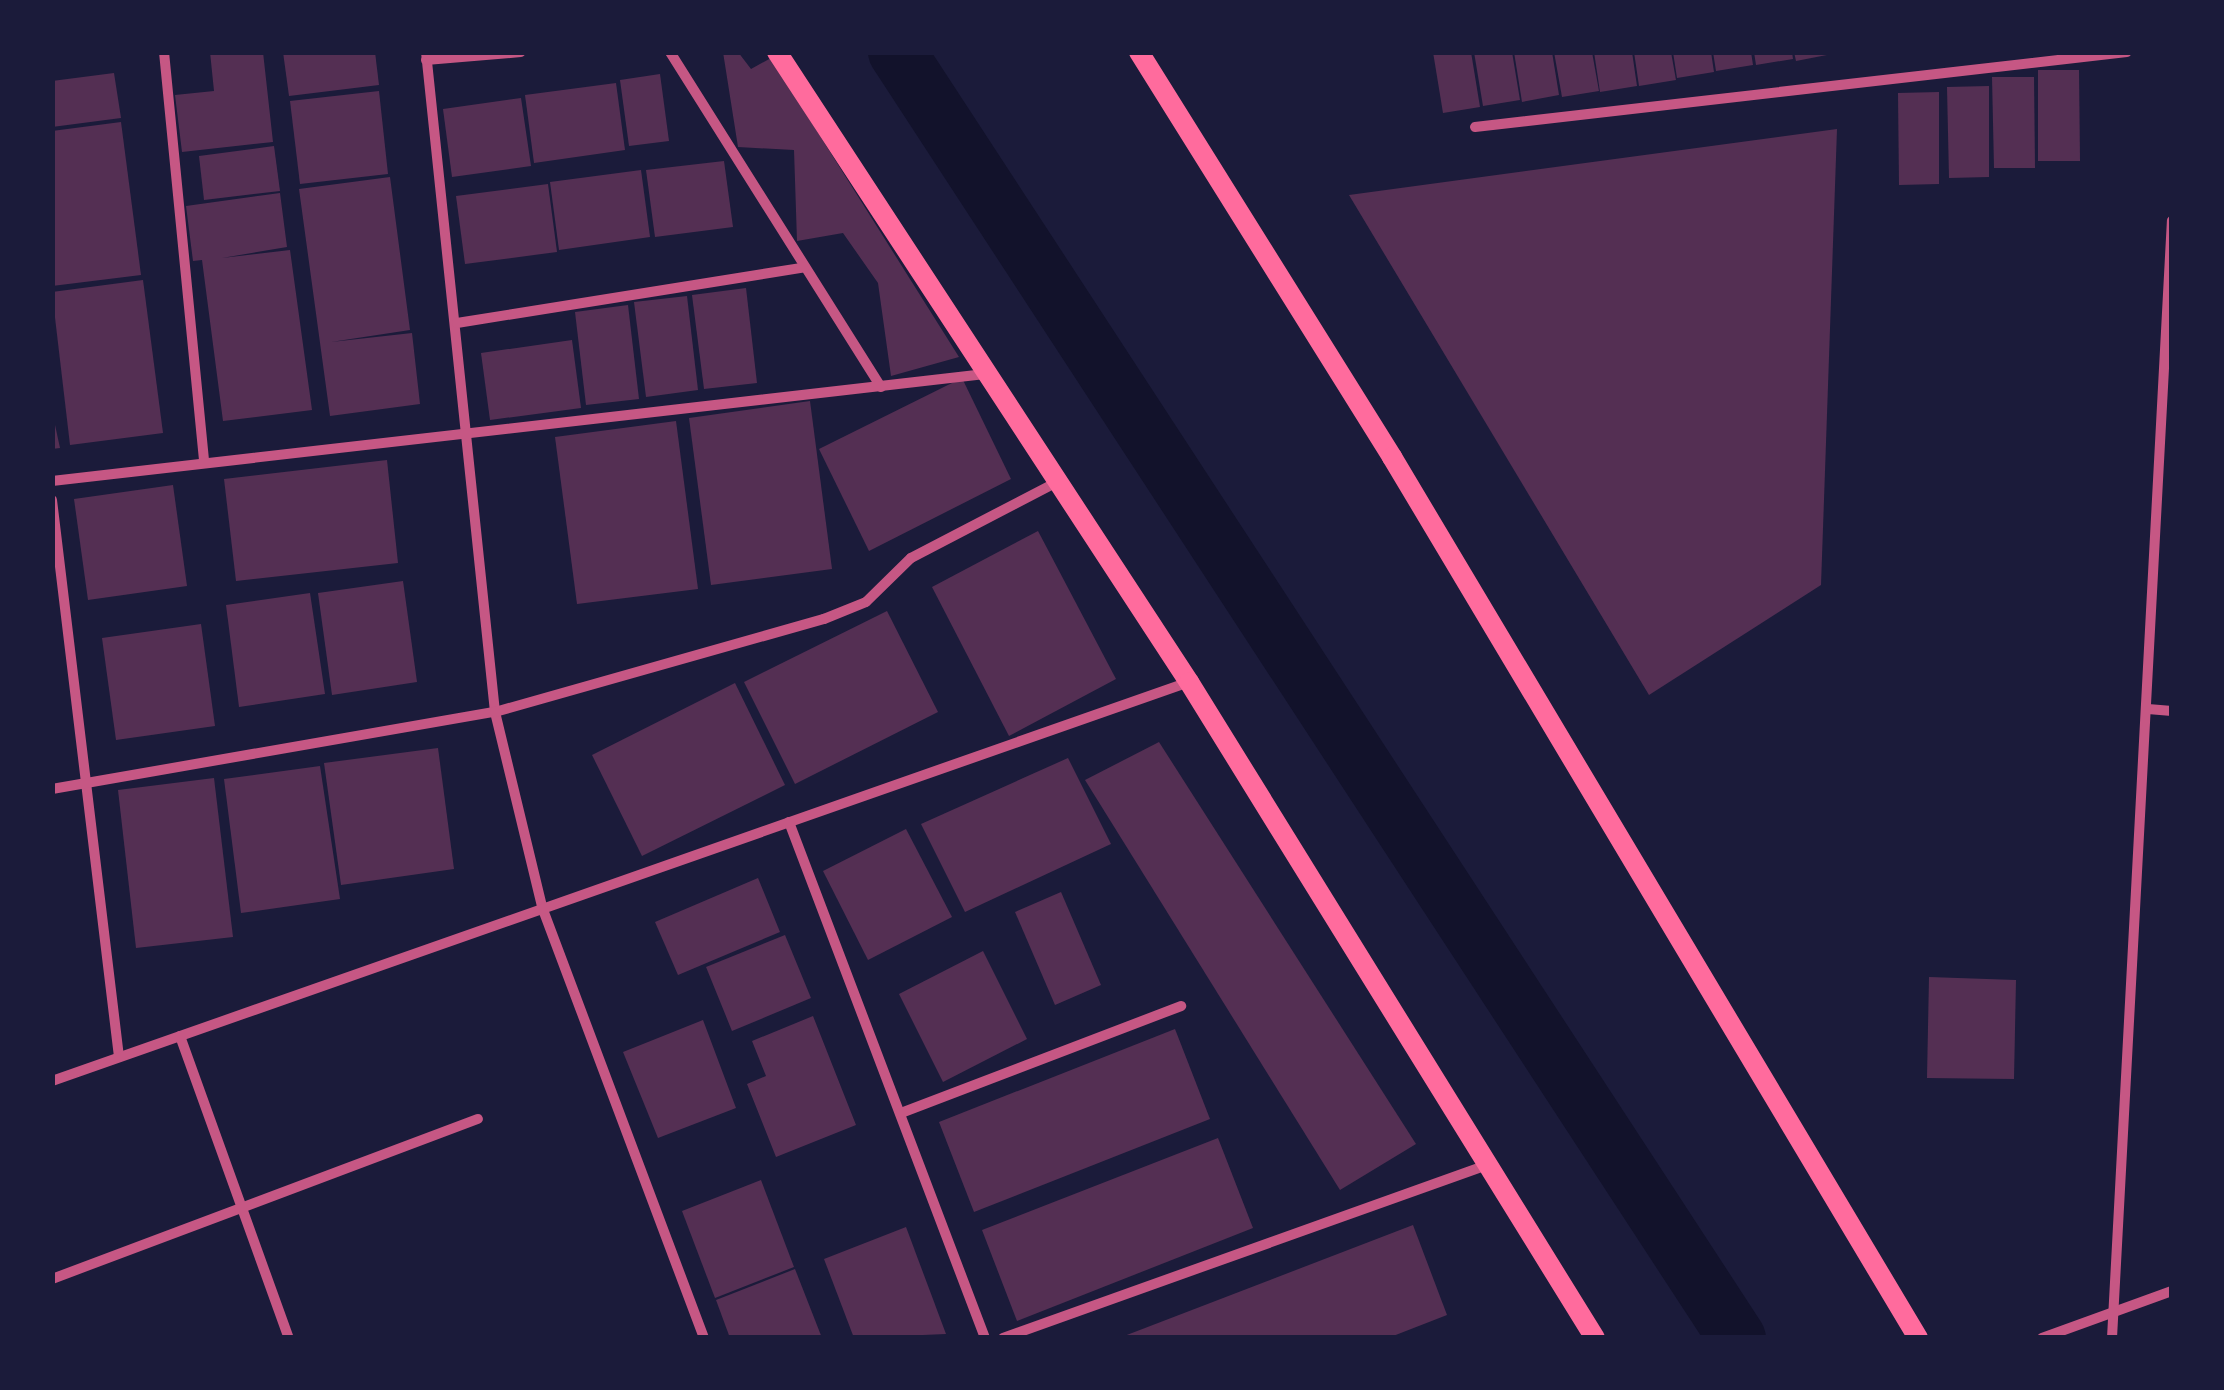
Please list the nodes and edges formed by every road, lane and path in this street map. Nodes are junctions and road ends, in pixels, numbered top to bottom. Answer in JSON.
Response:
{"nodes":[{"id":1,"x":164,"y":52,"type":"edge"},
{"id":2,"x":520,"y":52,"type":"edge"},
{"id":3,"x":670,"y":52,"type":"edge"},
{"id":4,"x":777,"y":52,"type":"edge"},
{"id":5,"x":1139,"y":52,"type":"edge"},
{"id":6,"x":2126,"y":52,"type":"edge"},
{"id":7,"x":426,"y":56,"type":"edge"},
{"id":8,"x":1475,"y":127,"type":"dead end"},
{"id":9,"x":2172,"y":221,"type":"edge"},
{"id":10,"x":806,"y":267,"type":"junction"},
{"id":11,"x":2170,"y":298,"type":"edge"},
{"id":12,"x":457,"y":323,"type":"junction"},
{"id":13,"x":988,"y":374,"type":"junction"},
{"id":14,"x":881,"y":386,"type":"junction"},
{"id":15,"x":470,"y":434,"type":"junction"},
{"id":16,"x":204,"y":463,"type":"junction"},
{"id":17,"x":52,"y":481,"type":"edge"},
{"id":18,"x":1058,"y":482,"type":"junction"},
{"id":19,"x":52,"y":500,"type":"edge"},
{"id":20,"x":1189,"y":682,"type":"junction"},
{"id":21,"x":2148,"y":709,"type":"junction"},
{"id":22,"x":2172,"y":711,"type":"edge"},
{"id":23,"x":495,"y":712,"type":"junction"},
{"id":24,"x":86,"y":784,"type":"junction"},
{"id":25,"x":52,"y":789,"type":"edge"},
{"id":26,"x":790,"y":822,"type":"junction"},
{"id":27,"x":542,"y":907,"type":"junction"},
{"id":28,"x":1181,"y":1006,"type":"dead end"},
{"id":29,"x":180,"y":1036,"type":"junction"},
{"id":30,"x":119,"y":1058,"type":"junction"},
{"id":31,"x":52,"y":1080,"type":"edge"},
{"id":32,"x":900,"y":1113,"type":"junction"},
{"id":33,"x":478,"y":1119,"type":"dead end"},
{"id":34,"x":1488,"y":1164,"type":"junction"},
{"id":35,"x":242,"y":1210,"type":"junction"},
{"id":36,"x":52,"y":1279,"type":"edge"},
{"id":37,"x":2172,"y":1291,"type":"edge"},
{"id":38,"x":2117,"y":1310,"type":"junction"},
{"id":39,"x":289,"y":1338,"type":"edge"},
{"id":40,"x":704,"y":1338,"type":"edge"},
{"id":41,"x":985,"y":1338,"type":"edge"},
{"id":42,"x":1003,"y":1338,"type":"edge"},
{"id":43,"x":1595,"y":1338,"type":"edge"},
{"id":44,"x":1918,"y":1338,"type":"edge"},
{"id":45,"x":2042,"y":1338,"type":"edge"},
{"id":46,"x":2112,"y":1338,"type":"edge"}],
"edges":[{"from":1,"to":16,"type":"street"},
{"from":2,"to":7,"type":"street"},
{"from":3,"to":10,"type":"street"},
{"from":4,"to":13,"type":"main road"},
{"from":5,"to":44,"type":"main road"},
{"from":6,"to":8,"type":"street"},
{"from":7,"to":12,"type":"street"},
{"from":9,"to":11,"type":"street"},
{"from":10,"to":12,"type":"street"},
{"from":10,"to":14,"type":"street"},
{"from":11,"to":21,"type":"street"},
{"from":12,"to":15,"type":"street"},
{"from":13,"to":14,"type":"street"},
{"from":13,"to":18,"type":"main road"},
{"from":14,"to":15,"type":"street"},
{"from":15,"to":16,"type":"street"},
{"from":15,"to":23,"type":"street"},
{"from":16,"to":17,"type":"street"},
{"from":18,"to":20,"type":"main road"},
{"from":18,"to":23,"type":"street"},
{"from":19,"to":24,"type":"street"},
{"from":20,"to":26,"type":"street"},
{"from":20,"to":34,"type":"main road"},
{"from":21,"to":22,"type":"street"},
{"from":21,"to":38,"type":"street"},
{"from":23,"to":24,"type":"street"},
{"from":23,"to":27,"type":"street"},
{"from":24,"to":25,"type":"street"},
{"from":24,"to":30,"type":"street"},
{"from":26,"to":27,"type":"street"},
{"from":26,"to":32,"type":"street"},
{"from":27,"to":29,"type":"street"},
{"from":27,"to":40,"type":"street"},
{"from":28,"to":32,"type":"street"},
{"from":29,"to":30,"type":"street"},
{"from":29,"to":35,"type":"street"},
{"from":30,"to":31,"type":"street"},
{"from":32,"to":41,"type":"street"},
{"from":33,"to":35,"type":"street"},
{"from":34,"to":42,"type":"street"},
{"from":34,"to":43,"type":"main road"},
{"from":35,"to":36,"type":"street"},
{"from":35,"to":39,"type":"street"},
{"from":37,"to":38,"type":"street"},
{"from":38,"to":45,"type":"street"},
{"from":38,"to":46,"type":"street"}]}
